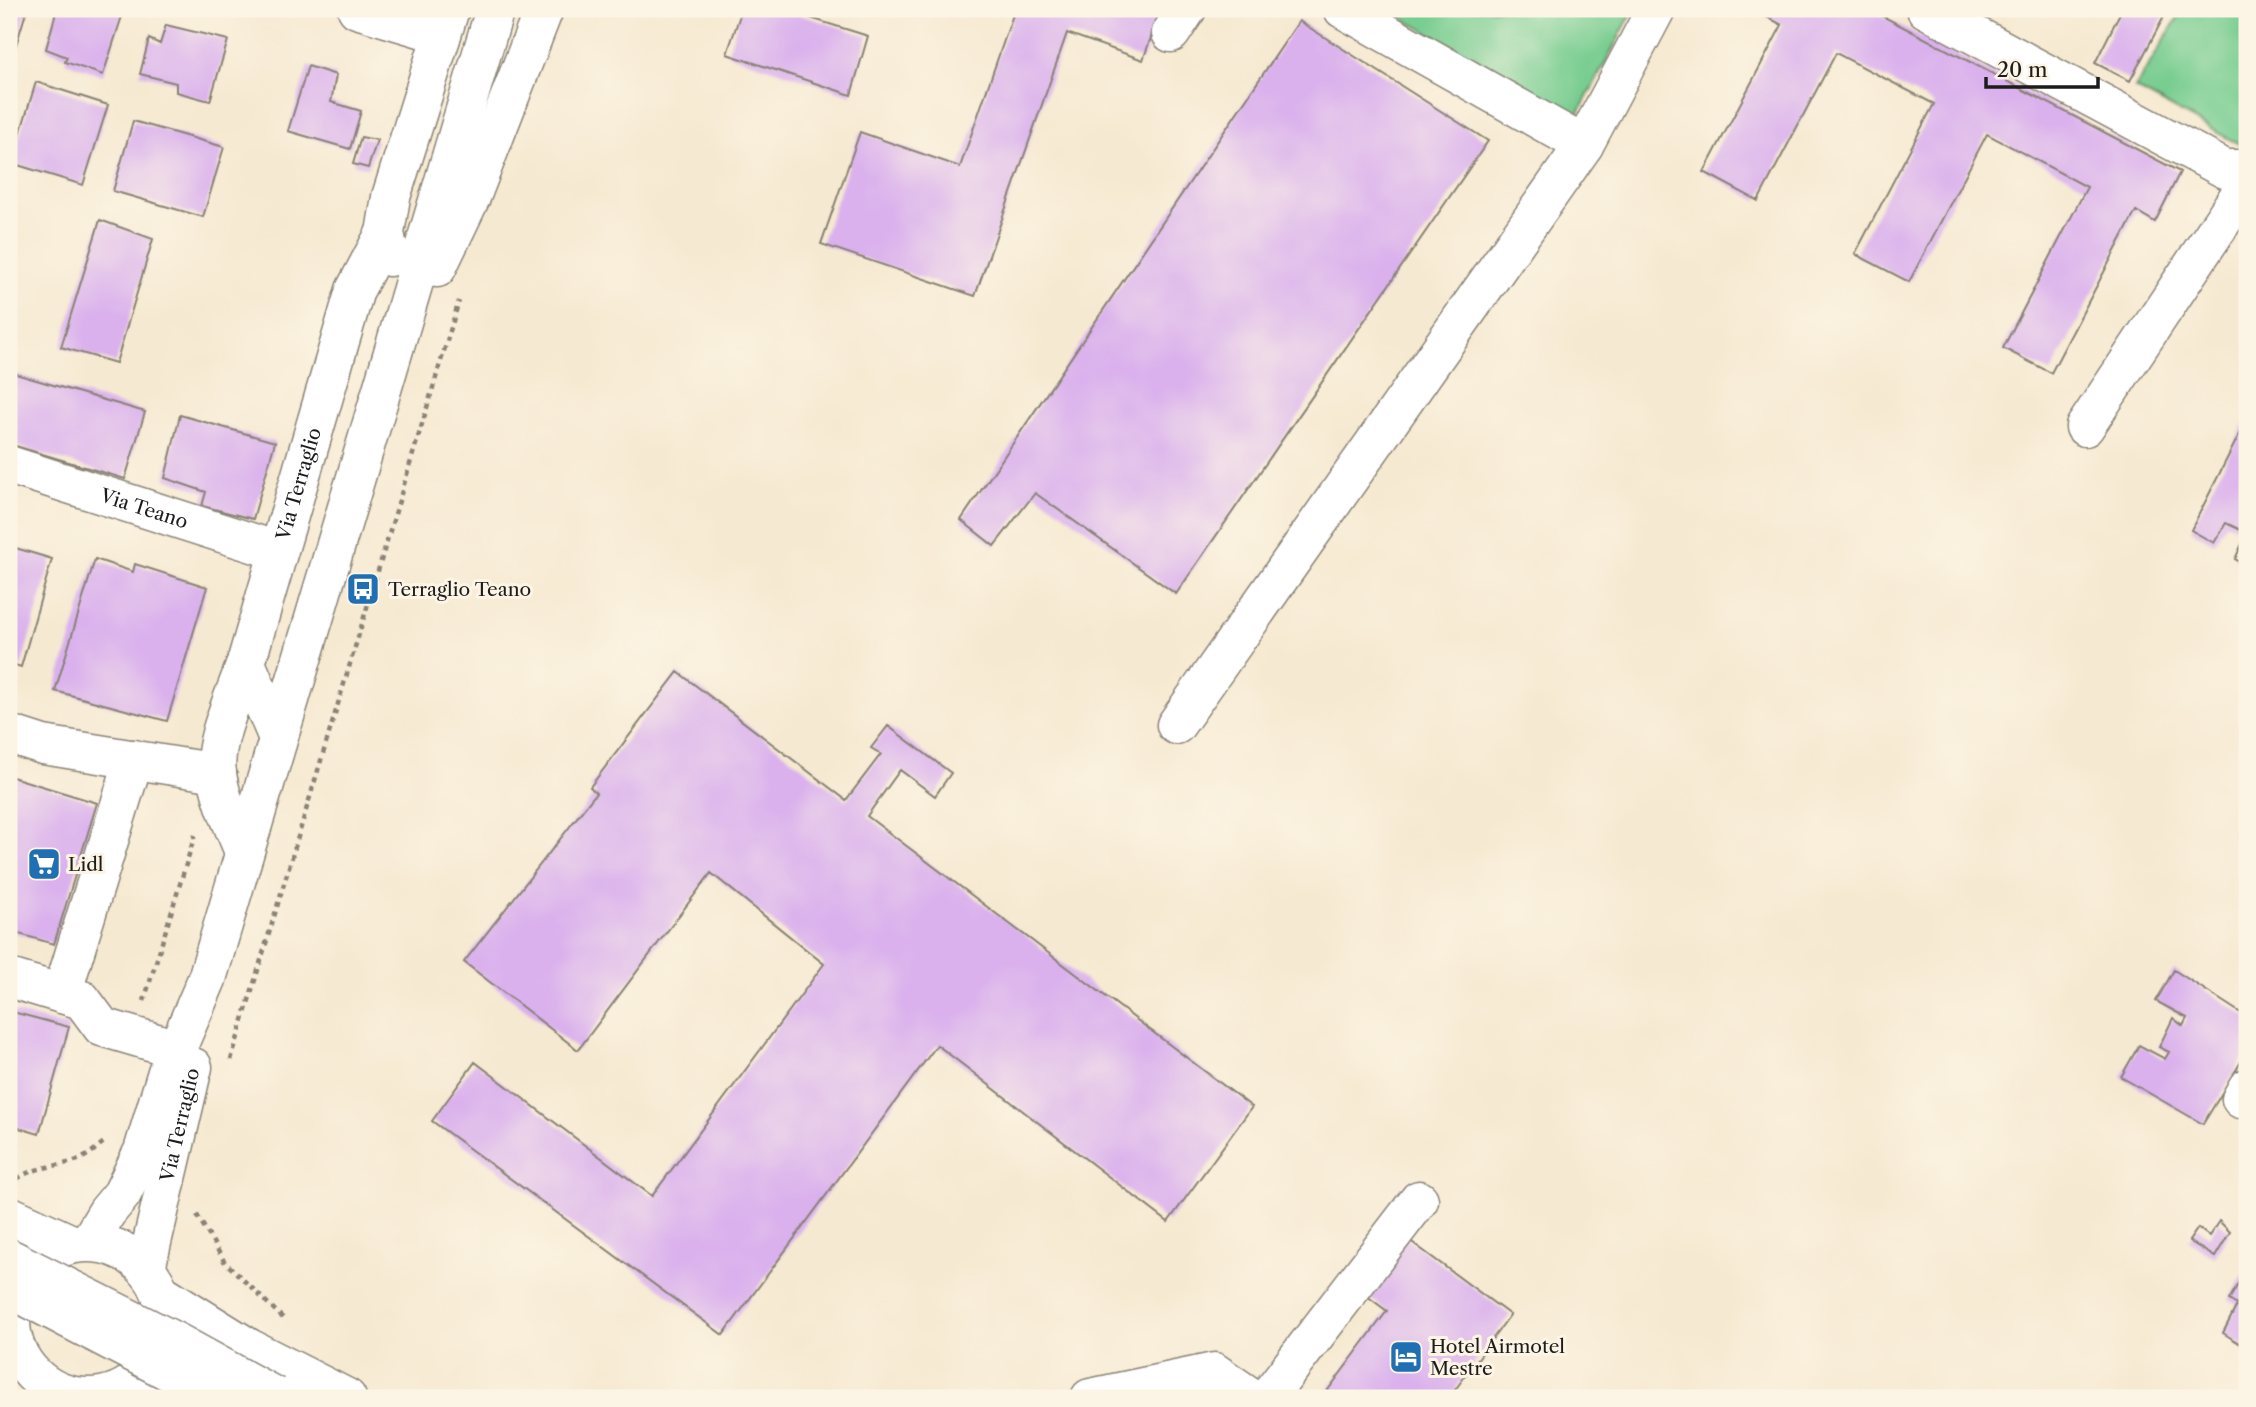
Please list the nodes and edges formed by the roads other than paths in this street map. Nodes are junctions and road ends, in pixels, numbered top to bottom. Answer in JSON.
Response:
{"nodes":[{"id":1,"x":357,"y":9,"type":"edge"},
{"id":2,"x":495,"y":9,"type":"edge"},
{"id":3,"x":544,"y":9,"type":"edge"},
{"id":4,"x":1343,"y":9,"type":"edge"},
{"id":5,"x":1656,"y":9,"type":"edge"},
{"id":6,"x":1926,"y":9,"type":"edge"},
{"id":7,"x":445,"y":23,"type":"edge"},
{"id":8,"x":1584,"y":145,"type":"junction"},
{"id":9,"x":2247,"y":169,"type":"edge"},
{"id":10,"x":2247,"y":184,"type":"edge"},
{"id":11,"x":385,"y":233,"type":"junction"},
{"id":12,"x":391,"y":364,"type":"junction"},
{"id":13,"x":2085,"y":427,"type":"dead end"},
{"id":14,"x":9,"y":465,"type":"edge"},
{"id":15,"x":278,"y":551,"type":"junction"},
{"id":16,"x":246,"y":663,"type":"junction"},
{"id":17,"x":1176,"y":725,"type":"dead end"},
{"id":18,"x":9,"y":734,"type":"edge"},
{"id":19,"x":277,"y":736,"type":"junction"},
{"id":20,"x":134,"y":759,"type":"junction"},
{"id":21,"x":217,"y":773,"type":"junction"},
{"id":22,"x":244,"y":852,"type":"junction"},
{"id":23,"x":9,"y":978,"type":"edge"},
{"id":24,"x":206,"y":979,"type":"junction"},
{"id":25,"x":62,"y":994,"type":"junction"},
{"id":26,"x":177,"y":1049,"type":"junction"},
{"id":27,"x":11,"y":1198,"type":"edge"},
{"id":28,"x":1419,"y":1200,"type":"dead end"},
{"id":29,"x":80,"y":1243,"type":"junction"},
{"id":30,"x":9,"y":1258,"type":"edge"},
{"id":31,"x":154,"y":1281,"type":"junction"},
{"id":32,"x":9,"y":1288,"type":"edge"},
{"id":33,"x":24,"y":1370,"type":"edge"},
{"id":34,"x":106,"y":1397,"type":"edge"},
{"id":35,"x":276,"y":1397,"type":"edge"},
{"id":36,"x":1102,"y":1397,"type":"edge"},
{"id":37,"x":220,"y":1398,"type":"edge"},
{"id":38,"x":347,"y":1398,"type":"edge"},
{"id":39,"x":1252,"y":1398,"type":"edge"},
{"id":40,"x":1267,"y":1398,"type":"edge"}],
"edges":[{"from":1,"to":7,"type":"street"},
{"from":2,"to":12,"type":"street","name":"Via Terraglio"},
{"from":3,"to":12,"type":"street","name":"Via Terraglio"},
{"from":4,"to":8,"type":"street"},
{"from":5,"to":8,"type":"street"},
{"from":6,"to":9,"type":"street"},
{"from":7,"to":11,"type":"street","name":"Via Terraglio"},
{"from":8,"to":17,"type":"street"},
{"from":10,"to":13,"type":"street"},
{"from":11,"to":12,"type":"street","name":"Via Terraglio"},
{"from":11,"to":15,"type":"street","name":"Via Terraglio"},
{"from":12,"to":19,"type":"street","name":"Via Terraglio"},
{"from":14,"to":15,"type":"street","name":"Via Teano"},
{"from":15,"to":16,"type":"street","name":"Via Terraglio"},
{"from":16,"to":19,"type":"street"},
{"from":16,"to":21,"type":"street","name":"Via Terraglio"},
{"from":18,"to":20,"type":"street"},
{"from":19,"to":22,"type":"street","name":"Via Terraglio"},
{"from":20,"to":21,"type":"street"},
{"from":20,"to":25,"type":"street"},
{"from":21,"to":22,"type":"street"},
{"from":22,"to":24,"type":"street","name":"Via Terraglio"},
{"from":23,"to":25,"type":"street"},
{"from":24,"to":26,"type":"street","name":"Via Terraglio"},
{"from":24,"to":31,"type":"street","name":"Via Terraglio"},
{"from":25,"to":26,"type":"street"},
{"from":26,"to":29,"type":"street","name":"Via Terraglio"},
{"from":27,"to":29,"type":"street"},
{"from":28,"to":40,"type":"street"},
{"from":29,"to":31,"type":"street"},
{"from":29,"to":33,"type":"street"},
{"from":30,"to":35,"type":"street","bridge":true},
{"from":31,"to":34,"type":"street"},
{"from":31,"to":38,"type":"street"},
{"from":32,"to":37,"type":"street","bridge":true},
{"from":33,"to":34,"type":"street"},
{"from":36,"to":39,"type":"street"}]}
